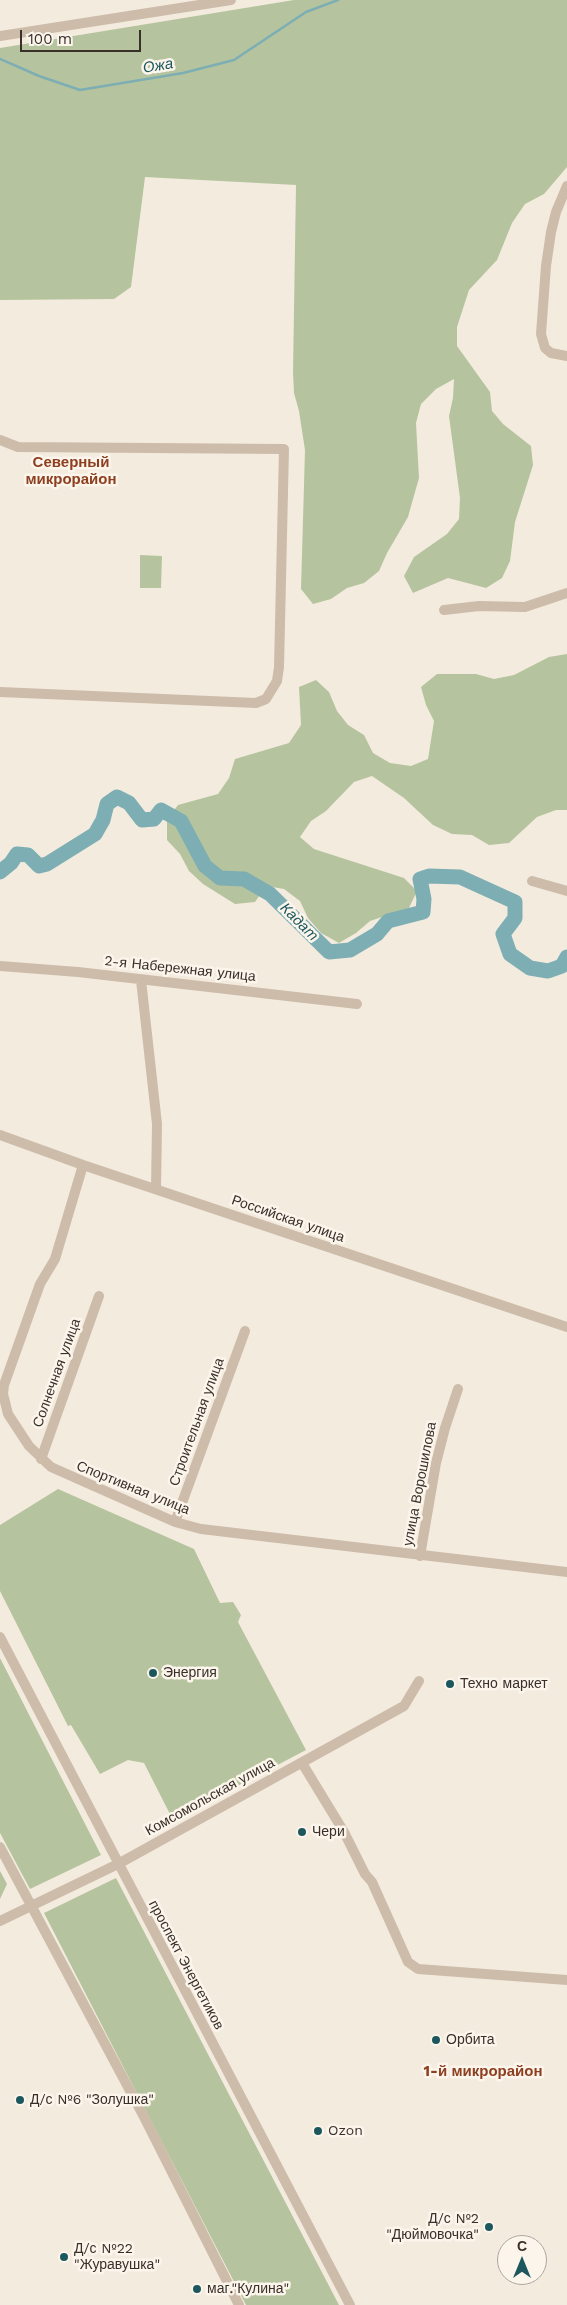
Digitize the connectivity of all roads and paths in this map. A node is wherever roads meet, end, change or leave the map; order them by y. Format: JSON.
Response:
{"nodes":[{"id":1,"x":231,"y":0,"type":"edge"},
{"id":2,"x":0,"y":36,"type":"edge"},
{"id":3,"x":567,"y":186,"type":"edge"},
{"id":4,"x":567,"y":356,"type":"edge"},
{"id":5,"x":0,"y":440,"type":"edge"},
{"id":6,"x":567,"y":593,"type":"edge"},
{"id":7,"x":444,"y":610,"type":"dead end"},
{"id":8,"x":0,"y":692,"type":"edge"},
{"id":9,"x":532,"y":881,"type":"dead end"},
{"id":10,"x":567,"y":891,"type":"edge"},
{"id":11,"x":0,"y":966,"type":"edge"},
{"id":12,"x":140,"y":980,"type":"junction"},
{"id":13,"x":357,"y":1004,"type":"dead end"},
{"id":14,"x":0,"y":1135,"type":"edge"},
{"id":15,"x":83,"y":1165,"type":"junction"},
{"id":16,"x":156,"y":1189,"type":"junction"},
{"id":17,"x":99,"y":1296,"type":"dead end"},
{"id":18,"x":567,"y":1327,"type":"edge"},
{"id":19,"x":245,"y":1331,"type":"dead end"},
{"id":20,"x":458,"y":1389,"type":"dead end"},
{"id":21,"x":2,"y":1403,"type":"edge"},
{"id":22,"x":41,"y":1459,"type":"junction"},
{"id":23,"x":175,"y":1522,"type":"junction"},
{"id":24,"x":420,"y":1556,"type":"junction"},
{"id":25,"x":567,"y":1572,"type":"edge"},
{"id":26,"x":0,"y":1637,"type":"edge"},
{"id":27,"x":419,"y":1681,"type":"dead end"},
{"id":28,"x":302,"y":1763,"type":"junction"},
{"id":29,"x":0,"y":1847,"type":"edge"},
{"id":30,"x":118,"y":1864,"type":"junction"},
{"id":31,"x":31,"y":1906,"type":"junction"},
{"id":32,"x":0,"y":1921,"type":"edge"},
{"id":33,"x":567,"y":1980,"type":"edge"},
{"id":34,"x":239,"y":2305,"type":"edge"},
{"id":35,"x":350,"y":2305,"type":"edge"}],
"edges":[{"from":1,"to":2,"type":"street"},
{"from":3,"to":4,"type":"street"},
{"from":5,"to":8,"type":"street"},
{"from":6,"to":7,"type":"street"},
{"from":9,"to":10,"type":"street"},
{"from":11,"to":12,"type":"street","name":"2-я Набережная улица"},
{"from":12,"to":13,"type":"street","name":"2-я Набережная улица"},
{"from":12,"to":16,"type":"street"},
{"from":14,"to":15,"type":"street","name":"Российская улица"},
{"from":15,"to":16,"type":"street","name":"Российская улица"},
{"from":15,"to":21,"type":"street","name":"Спортивная улица"},
{"from":16,"to":18,"type":"street","name":"Российская улица"},
{"from":17,"to":22,"type":"street","name":"Солнечная улица"},
{"from":19,"to":23,"type":"street","name":"Строительная улица"},
{"from":20,"to":24,"type":"street","name":"улица Ворошилова"},
{"from":21,"to":22,"type":"street","name":"Спортивная улица"},
{"from":22,"to":23,"type":"street","name":"Спортивная улица"},
{"from":23,"to":24,"type":"street","name":"Спортивная улица"},
{"from":24,"to":25,"type":"street","name":"Спортивная улица"},
{"from":26,"to":30,"type":"street","name":"проспект Энергетиков"},
{"from":27,"to":28,"type":"street","name":"Комсомольская улица"},
{"from":28,"to":30,"type":"street","name":"Комсомольская улица"},
{"from":28,"to":33,"type":"street"},
{"from":29,"to":31,"type":"street"},
{"from":30,"to":31,"type":"street","name":"Комсомольская улица"},
{"from":30,"to":35,"type":"street","name":"проспект Энергетиков"},
{"from":31,"to":32,"type":"street","name":"Комсомольская улица"},
{"from":31,"to":34,"type":"street"}]}
